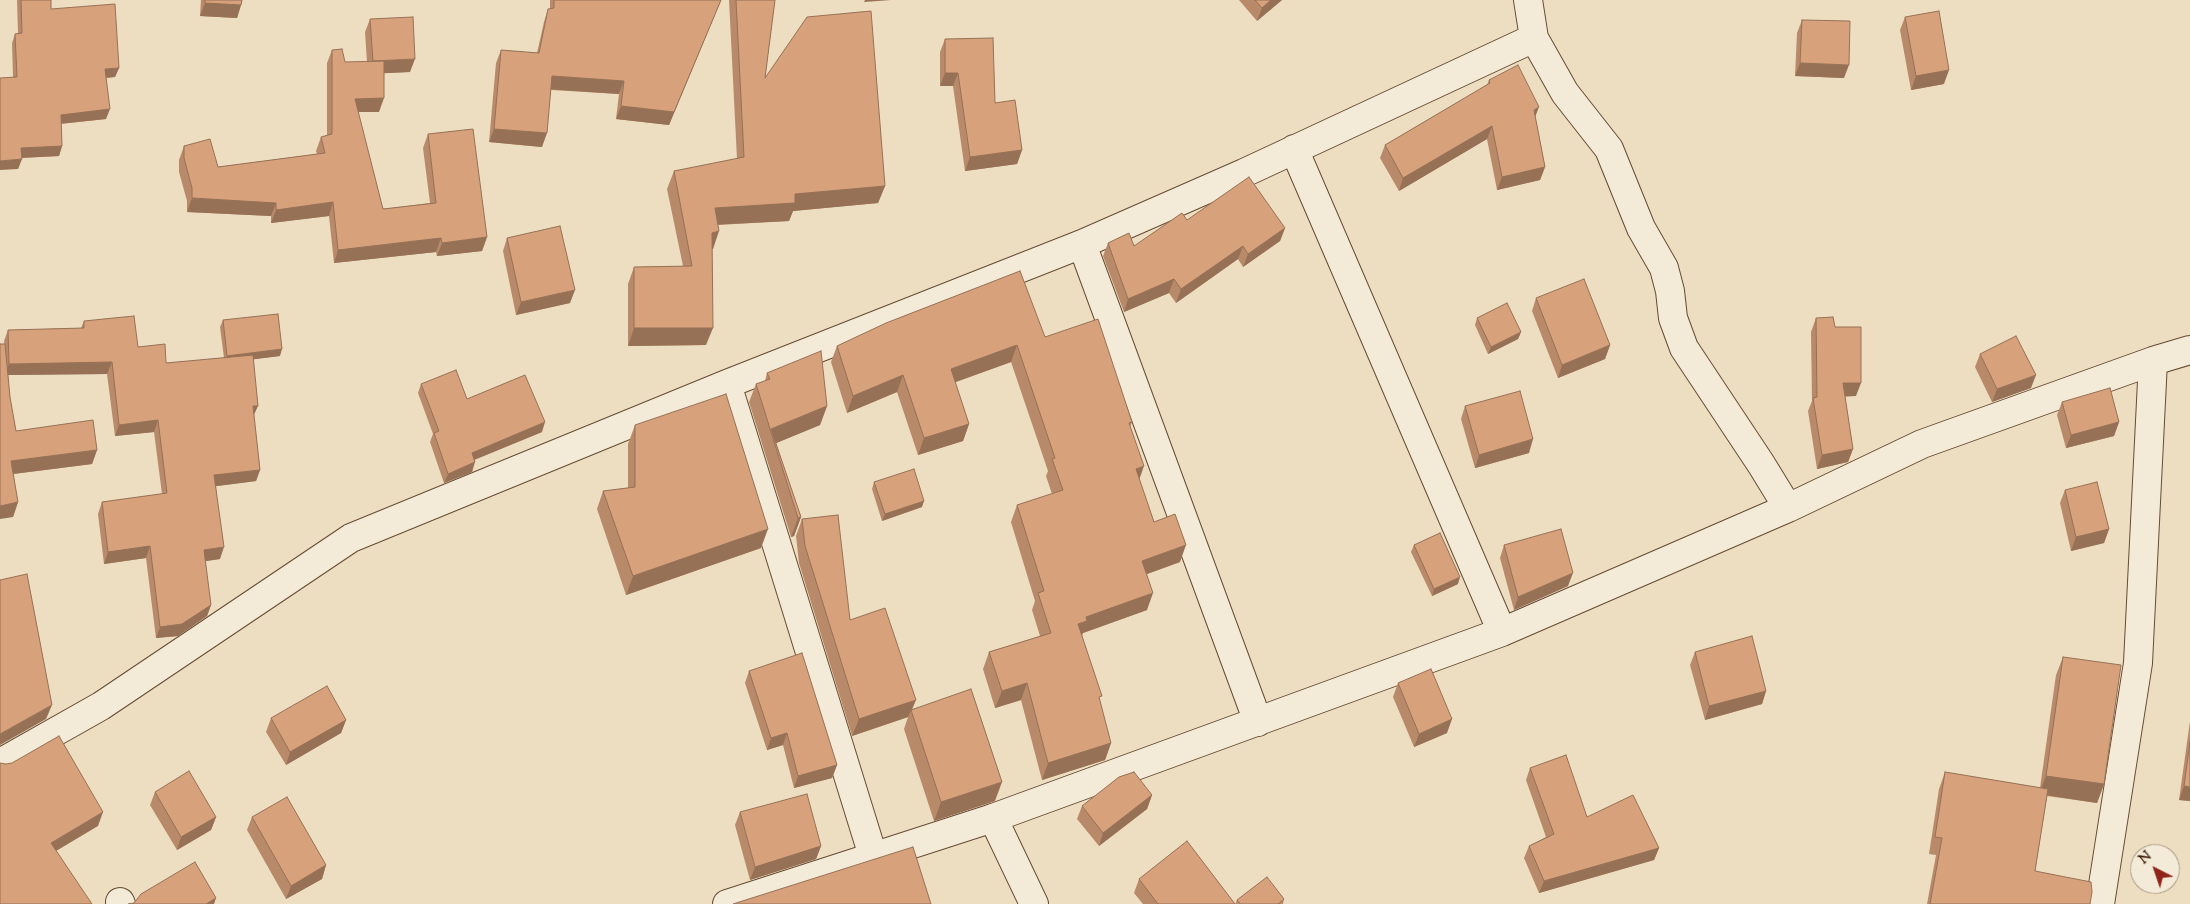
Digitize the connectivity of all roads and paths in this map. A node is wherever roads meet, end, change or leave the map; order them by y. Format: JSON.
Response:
{"nodes":[{"id":1,"x":1528,"y":0,"type":"edge"},
{"id":2,"x":1534,"y":38,"type":"junction"},
{"id":3,"x":1294,"y":149,"type":"junction"},
{"id":4,"x":1082,"y":244,"type":"junction"},
{"id":5,"x":2190,"y":350,"type":"edge"},
{"id":6,"x":2153,"y":361,"type":"junction"},
{"id":7,"x":726,"y":384,"type":"junction"},
{"id":8,"x":1788,"y":508,"type":"junction"},
{"id":9,"x":1502,"y":632,"type":"junction"},
{"id":10,"x":1258,"y":722,"type":"junction"},
{"id":11,"x":0,"y":763,"type":"edge"},
{"id":12,"x":993,"y":818,"type":"junction"},
{"id":13,"x":873,"y":856,"type":"junction"},
{"id":14,"x":727,"y":904,"type":"edge"},
{"id":15,"x":1034,"y":904,"type":"edge"},
{"id":16,"x":2100,"y":904,"type":"edge"}],
"edges":[{"from":1,"to":2,"type":"street"},
{"from":2,"to":3,"type":"street"},
{"from":2,"to":8,"type":"street"},
{"from":3,"to":4,"type":"street"},
{"from":3,"to":9,"type":"street"},
{"from":4,"to":7,"type":"street"},
{"from":4,"to":10,"type":"street"},
{"from":5,"to":6,"type":"street"},
{"from":6,"to":8,"type":"street"},
{"from":6,"to":16,"type":"street"},
{"from":7,"to":11,"type":"street"},
{"from":7,"to":13,"type":"street"},
{"from":8,"to":9,"type":"street"},
{"from":9,"to":10,"type":"street"},
{"from":10,"to":12,"type":"street"},
{"from":12,"to":13,"type":"street"},
{"from":12,"to":15,"type":"street"},
{"from":13,"to":14,"type":"street"}]}
